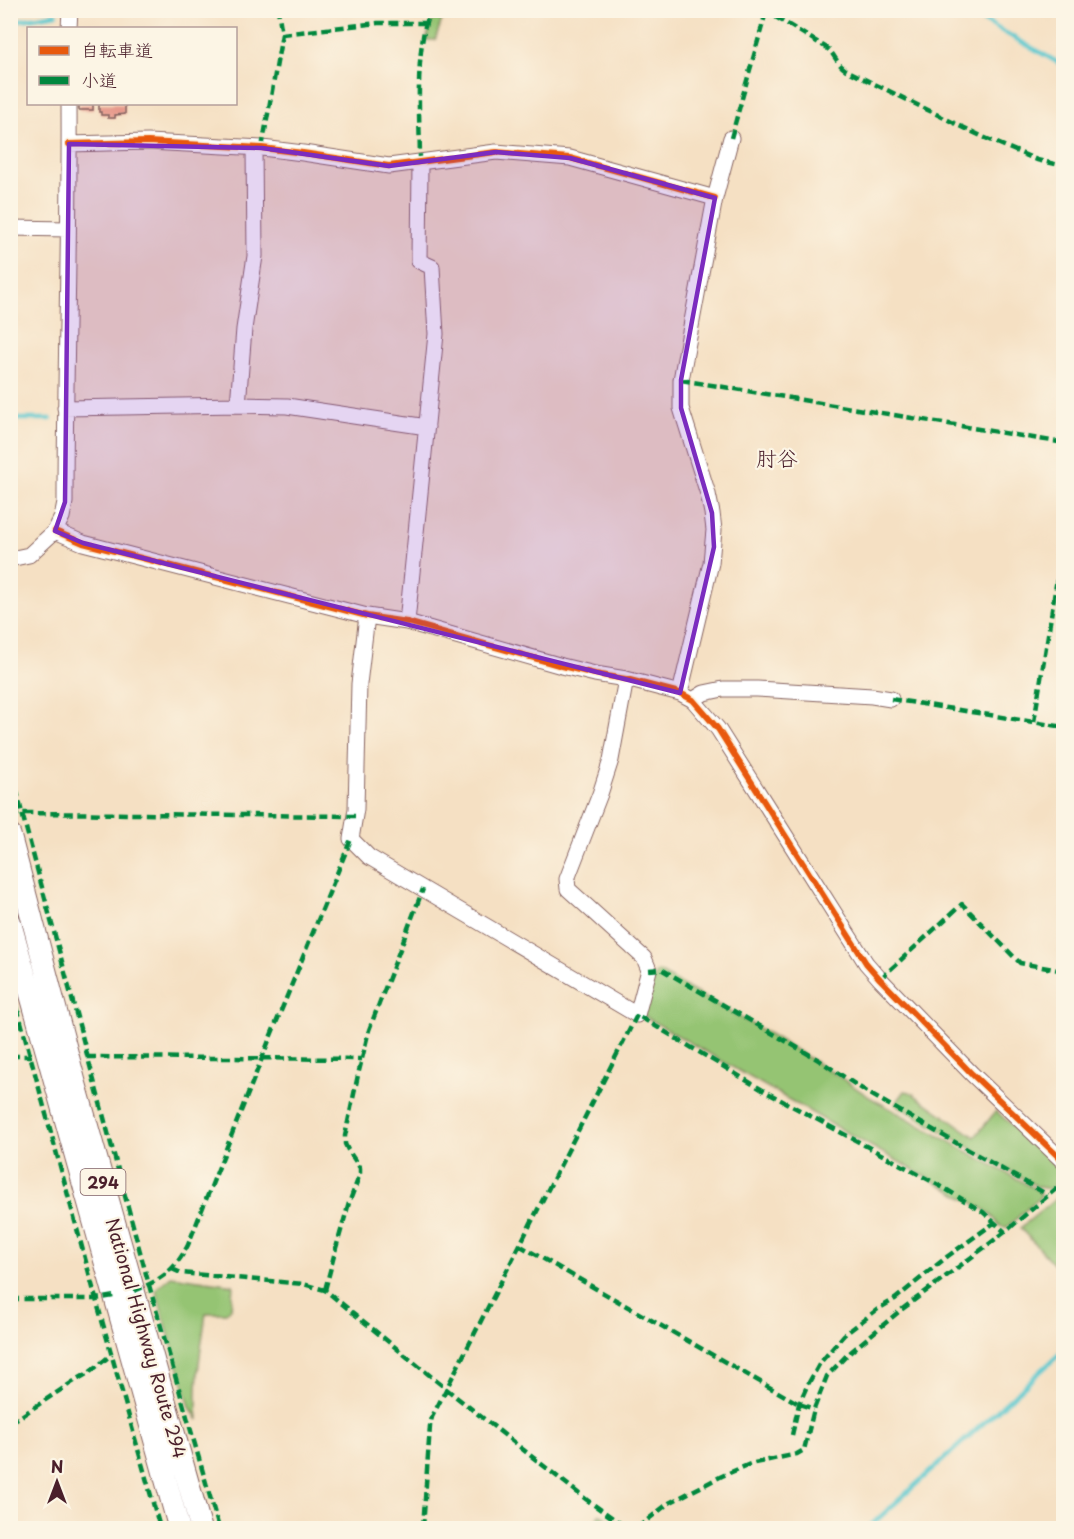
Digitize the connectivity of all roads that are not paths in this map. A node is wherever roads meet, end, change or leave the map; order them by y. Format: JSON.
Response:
{"nodes":[{"id":1,"x":70,"y":10,"type":"edge"},
{"id":2,"x":69,"y":27,"type":"edge"},
{"id":3,"x":69,"y":105,"type":"edge"},
{"id":4,"x":731,"y":138,"type":"dead end"},
{"id":5,"x":69,"y":144,"type":"junction"},
{"id":6,"x":254,"y":148,"type":"junction"},
{"id":7,"x":420,"y":163,"type":"junction"},
{"id":8,"x":715,"y":198,"type":"junction"},
{"id":9,"x":10,"y":228,"type":"edge"},
{"id":10,"x":68,"y":229,"type":"junction"},
{"id":11,"x":238,"y":405,"type":"junction"},
{"id":12,"x":65,"y":408,"type":"junction"},
{"id":13,"x":427,"y":427,"type":"junction"},
{"id":14,"x":55,"y":531,"type":"junction"},
{"id":15,"x":10,"y":559,"type":"edge"},
{"id":16,"x":368,"y":616,"type":"junction"},
{"id":17,"x":407,"y":622,"type":"junction"},
{"id":18,"x":626,"y":679,"type":"junction"},
{"id":19,"x":686,"y":697,"type":"junction"},
{"id":20,"x":891,"y":699,"type":"dead end"},
{"id":21,"x":10,"y":835,"type":"edge"},
{"id":22,"x":10,"y":921,"type":"edge"},
{"id":23,"x":1064,"y":1162,"type":"edge"},
{"id":24,"x":179,"y":1528,"type":"edge"},
{"id":25,"x":201,"y":1528,"type":"edge"}],
"edges":[{"from":1,"to":2,"type":"street"},
{"from":3,"to":5,"type":"street"},
{"from":4,"to":8,"type":"street"},
{"from":5,"to":6,"type":"street"},
{"from":5,"to":10,"type":"street"},
{"from":6,"to":7,"type":"street"},
{"from":6,"to":11,"type":"street"},
{"from":7,"to":8,"type":"street"},
{"from":7,"to":13,"type":"street"},
{"from":8,"to":19,"type":"street"},
{"from":9,"to":10,"type":"street"},
{"from":10,"to":12,"type":"street"},
{"from":11,"to":12,"type":"street"},
{"from":11,"to":13,"type":"street"},
{"from":12,"to":14,"type":"street"},
{"from":13,"to":17,"type":"street"},
{"from":14,"to":15,"type":"street"},
{"from":14,"to":16,"type":"street"},
{"from":16,"to":17,"type":"street"},
{"from":16,"to":18,"type":"street"},
{"from":17,"to":18,"type":"street"},
{"from":18,"to":19,"type":"street"},
{"from":19,"to":20,"type":"street"},
{"from":19,"to":23,"type":"street"},
{"from":21,"to":25,"type":"highway","name":"National Highway Route 294","number":"294"},
{"from":22,"to":24,"type":"highway","name":"National Highway Route 294","number":"294"}]}
